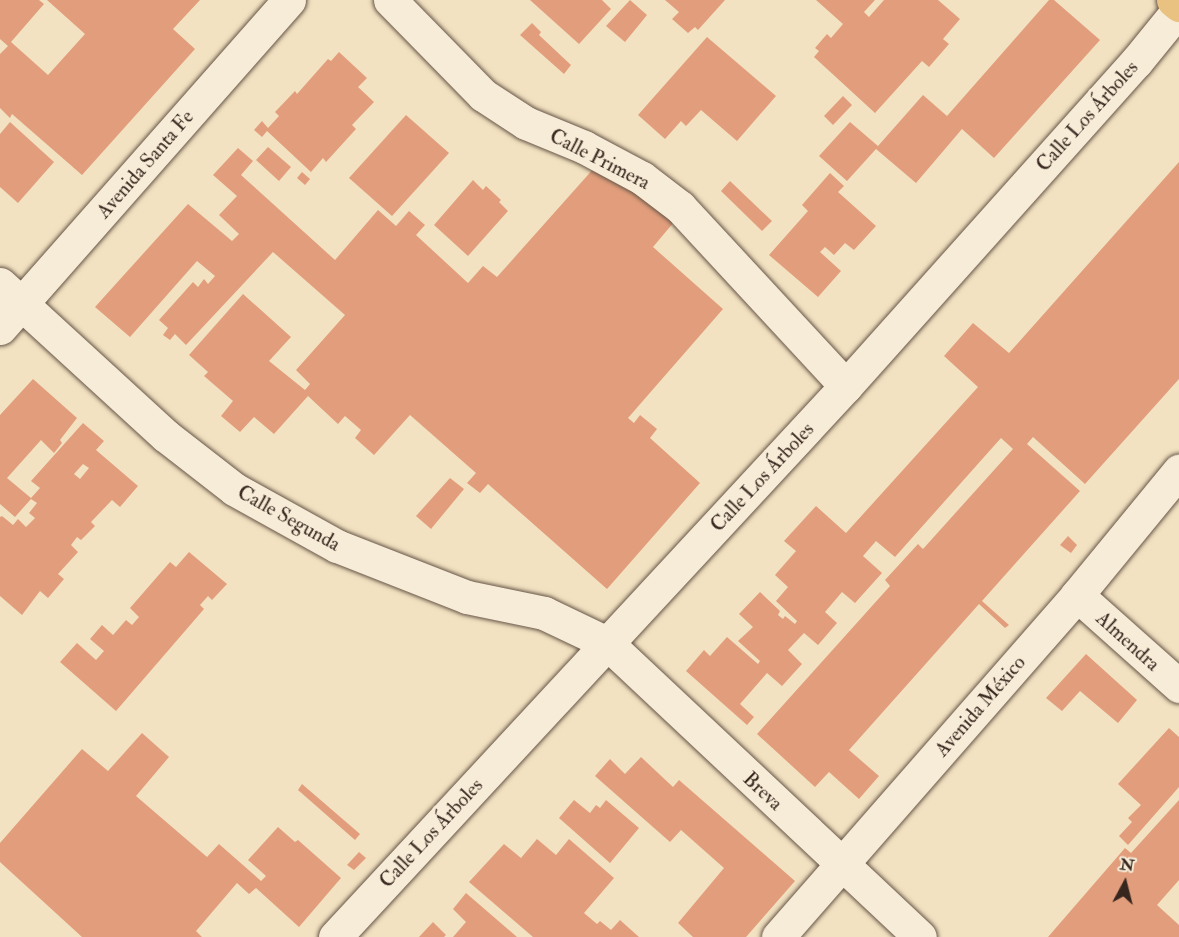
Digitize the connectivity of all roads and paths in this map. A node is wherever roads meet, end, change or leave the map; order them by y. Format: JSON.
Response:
{"nodes":[{"id":1,"x":289,"y":0,"type":"edge"},
{"id":2,"x":390,"y":0,"type":"edge"},
{"id":3,"x":1173,"y":0,"type":"edge"},
{"id":4,"x":1179,"y":7,"type":"edge"},
{"id":5,"x":11,"y":294,"type":"edge"},
{"id":6,"x":0,"y":328,"type":"edge"},
{"id":7,"x":846,"y":386,"type":"junction"},
{"id":8,"x":1179,"y":471,"type":"edge"},
{"id":9,"x":1077,"y":596,"type":"junction"},
{"id":10,"x":607,"y":643,"type":"junction"},
{"id":11,"x":1179,"y":686,"type":"edge"},
{"id":12,"x":840,"y":865,"type":"junction"},
{"id":13,"x":335,"y":937,"type":"edge"},
{"id":14,"x":778,"y":937,"type":"edge"},
{"id":15,"x":920,"y":937,"type":"edge"}],
"edges":[{"from":1,"to":5,"type":"street","name":"Avenida Santa Fe"},
{"from":2,"to":7,"type":"street","name":"Calle Primera"},
{"from":3,"to":4,"type":"main road"},
{"from":4,"to":7,"type":"street","name":"Calle Los Árboles"},
{"from":5,"to":6,"type":"street","name":"Avenida Santa Fe"},
{"from":5,"to":10,"type":"street","name":"Calle Segunda"},
{"from":7,"to":10,"type":"street","name":"Calle Los Árboles"},
{"from":8,"to":9,"type":"street","name":"Avenida México"},
{"from":9,"to":11,"type":"street","name":"Almendra"},
{"from":9,"to":12,"type":"street","name":"Avenida México"},
{"from":10,"to":12,"type":"street","name":"Breva"},
{"from":10,"to":13,"type":"street","name":"Calle Los Árboles"},
{"from":12,"to":14,"type":"street","name":"Avenida México"},
{"from":12,"to":15,"type":"street","name":"Breva"}]}
